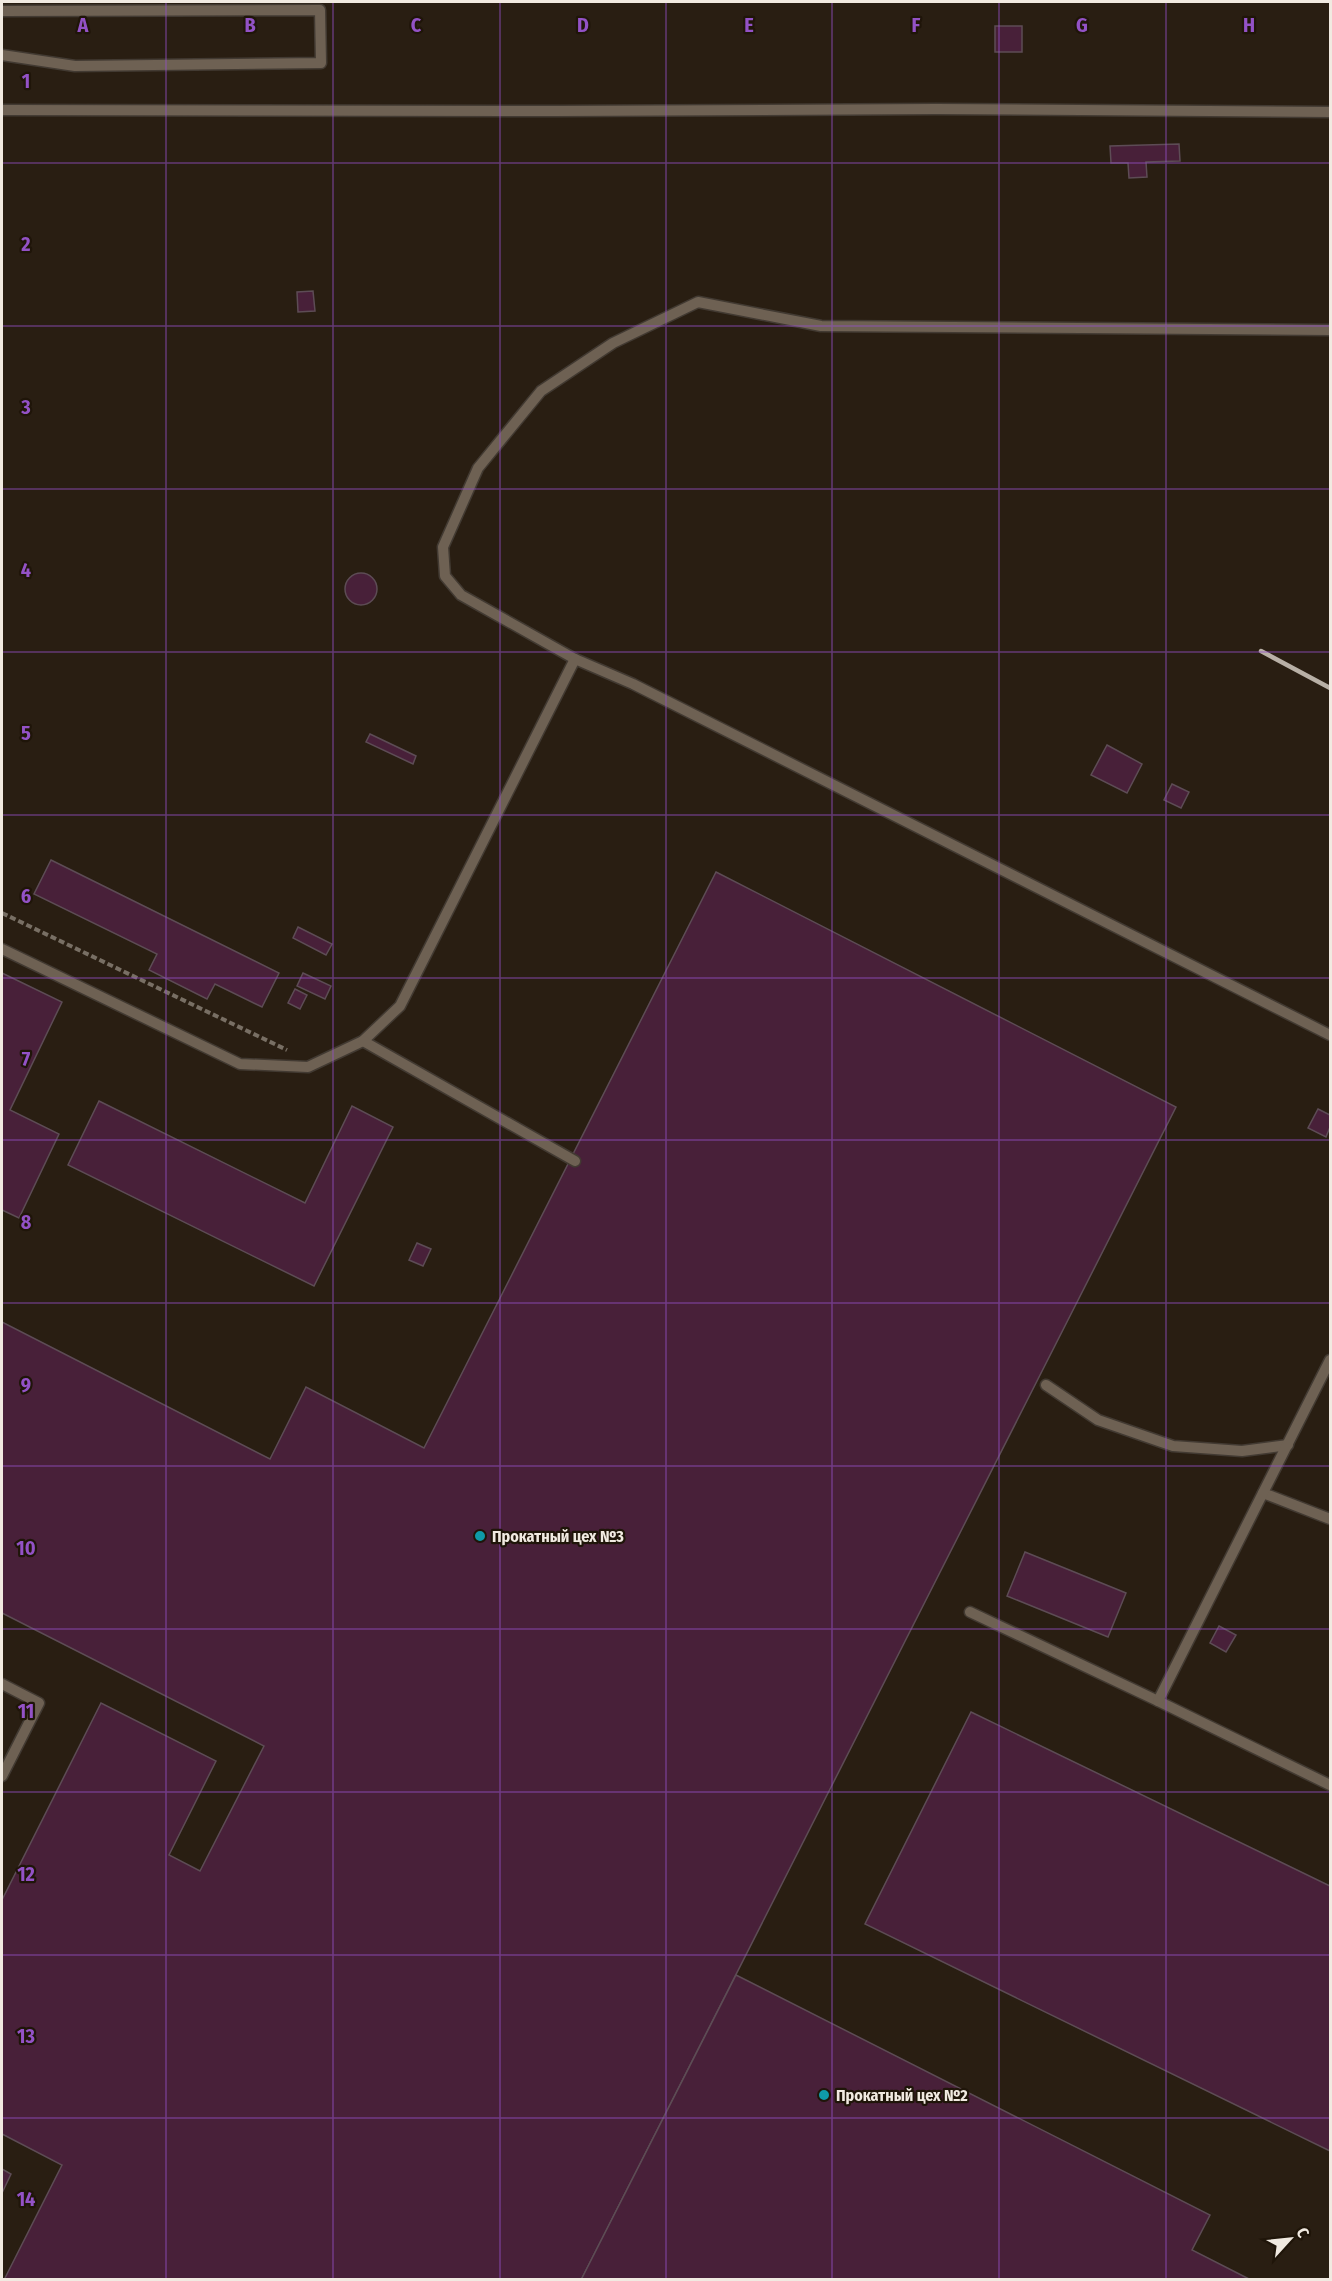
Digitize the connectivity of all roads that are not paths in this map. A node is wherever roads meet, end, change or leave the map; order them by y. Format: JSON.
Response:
{"nodes":[{"id":1,"x":2,"y":11,"type":"edge"},
{"id":2,"x":2,"y":55,"type":"edge"},
{"id":3,"x":2,"y":110,"type":"edge"},
{"id":4,"x":1330,"y":112,"type":"edge"},
{"id":5,"x":1330,"y":330,"type":"edge"},
{"id":6,"x":575,"y":659,"type":"junction"},
{"id":7,"x":2,"y":949,"type":"edge"},
{"id":8,"x":1330,"y":1035,"type":"edge"},
{"id":9,"x":363,"y":1041,"type":"junction"},
{"id":10,"x":575,"y":1161,"type":"dead end"},
{"id":11,"x":1330,"y":1360,"type":"edge"},
{"id":12,"x":1046,"y":1385,"type":"dead end"},
{"id":13,"x":1288,"y":1445,"type":"junction"},
{"id":14,"x":1263,"y":1493,"type":"junction"},
{"id":15,"x":1330,"y":1519,"type":"edge"},
{"id":16,"x":970,"y":1612,"type":"dead end"},
{"id":17,"x":2,"y":1684,"type":"edge"},
{"id":18,"x":1158,"y":1701,"type":"junction"},
{"id":19,"x":2,"y":1776,"type":"edge"},
{"id":20,"x":1330,"y":1785,"type":"edge"}],
"edges":[{"from":1,"to":2,"type":"lane"},
{"from":3,"to":4,"type":"lane"},
{"from":5,"to":6,"type":"lane"},
{"from":6,"to":8,"type":"lane"},
{"from":6,"to":9,"type":"lane"},
{"from":7,"to":9,"type":"lane"},
{"from":9,"to":10,"type":"lane"},
{"from":11,"to":13,"type":"lane"},
{"from":12,"to":13,"type":"lane"},
{"from":13,"to":14,"type":"lane"},
{"from":14,"to":15,"type":"lane"},
{"from":14,"to":18,"type":"lane"},
{"from":16,"to":18,"type":"lane"},
{"from":17,"to":19,"type":"lane"},
{"from":18,"to":20,"type":"lane"}]}
